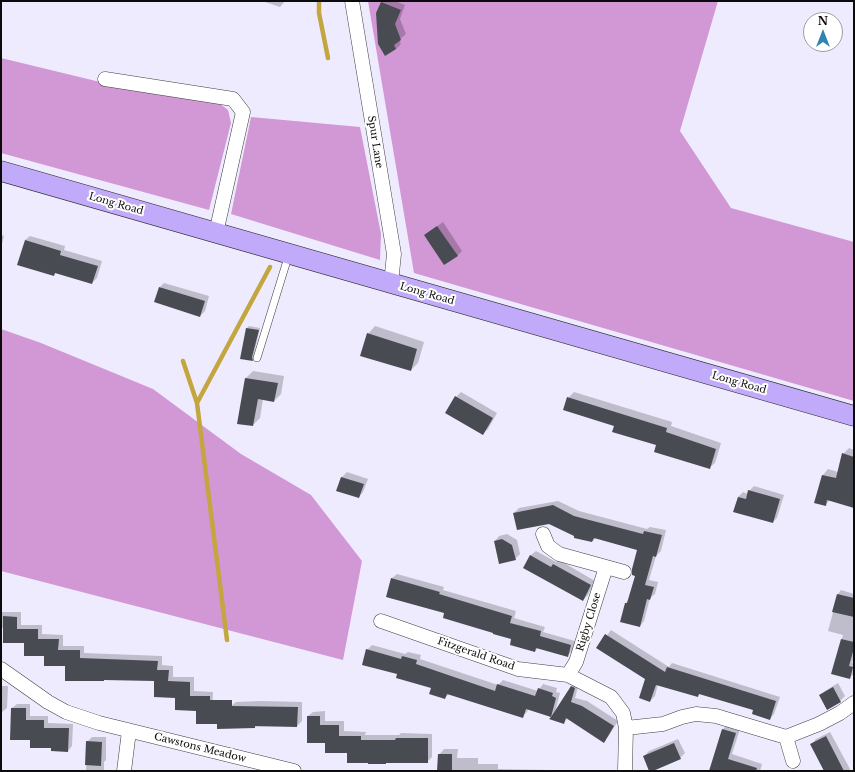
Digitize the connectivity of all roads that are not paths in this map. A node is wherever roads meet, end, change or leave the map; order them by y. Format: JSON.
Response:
{"nodes":[{"id":1,"x":352,"y":1,"type":"edge"},
{"id":2,"x":105,"y":79,"type":"dead end"},
{"id":3,"x":1,"y":171,"type":"edge"},
{"id":4,"x":216,"y":233,"type":"junction"},
{"id":5,"x":289,"y":254,"type":"junction"},
{"id":6,"x":391,"y":284,"type":"junction"},
{"id":7,"x":257,"y":358,"type":"dead end"},
{"id":8,"x":854,"y":416,"type":"edge"},
{"id":9,"x":543,"y":534,"type":"dead end"},
{"id":10,"x":606,"y":567,"type":"junction"},
{"id":11,"x":624,"y":572,"type":"dead end"},
{"id":12,"x":381,"y":621,"type":"dead end"},
{"id":13,"x":1,"y":669,"type":"edge"},
{"id":14,"x":568,"y":675,"type":"junction"},
{"id":15,"x":854,"y":704,"type":"edge"},
{"id":16,"x":626,"y":728,"type":"junction"},
{"id":17,"x":129,"y":731,"type":"junction"},
{"id":18,"x":786,"y":736,"type":"junction"},
{"id":19,"x":793,"y":761,"type":"dead end"},
{"id":20,"x":124,"y":771,"type":"edge"},
{"id":21,"x":294,"y":771,"type":"edge"},
{"id":22,"x":625,"y":771,"type":"edge"}],
"edges":[{"from":1,"to":6,"type":"street","name":"Spur Lane"},
{"from":2,"to":4,"type":"street"},
{"from":3,"to":4,"type":"street","name":"Long Road"},
{"from":4,"to":5,"type":"street","name":"Long Road"},
{"from":5,"to":6,"type":"street","name":"Long Road"},
{"from":5,"to":7,"type":"lane"},
{"from":6,"to":8,"type":"street","name":"Long Road"},
{"from":9,"to":10,"type":"street"},
{"from":10,"to":11,"type":"street"},
{"from":10,"to":14,"type":"street","name":"Rigby Close"},
{"from":12,"to":14,"type":"street","name":"Fitzgerald Road"},
{"from":13,"to":17,"type":"street","name":"Cawstons Meadow"},
{"from":14,"to":16,"type":"street","name":"Fitzgerald Road"},
{"from":15,"to":18,"type":"street"},
{"from":16,"to":18,"type":"street"},
{"from":16,"to":22,"type":"street","name":"Fitzgerald Road"},
{"from":17,"to":20,"type":"street"},
{"from":17,"to":21,"type":"street","name":"Cawstons Meadow"},
{"from":18,"to":19,"type":"street"}]}
